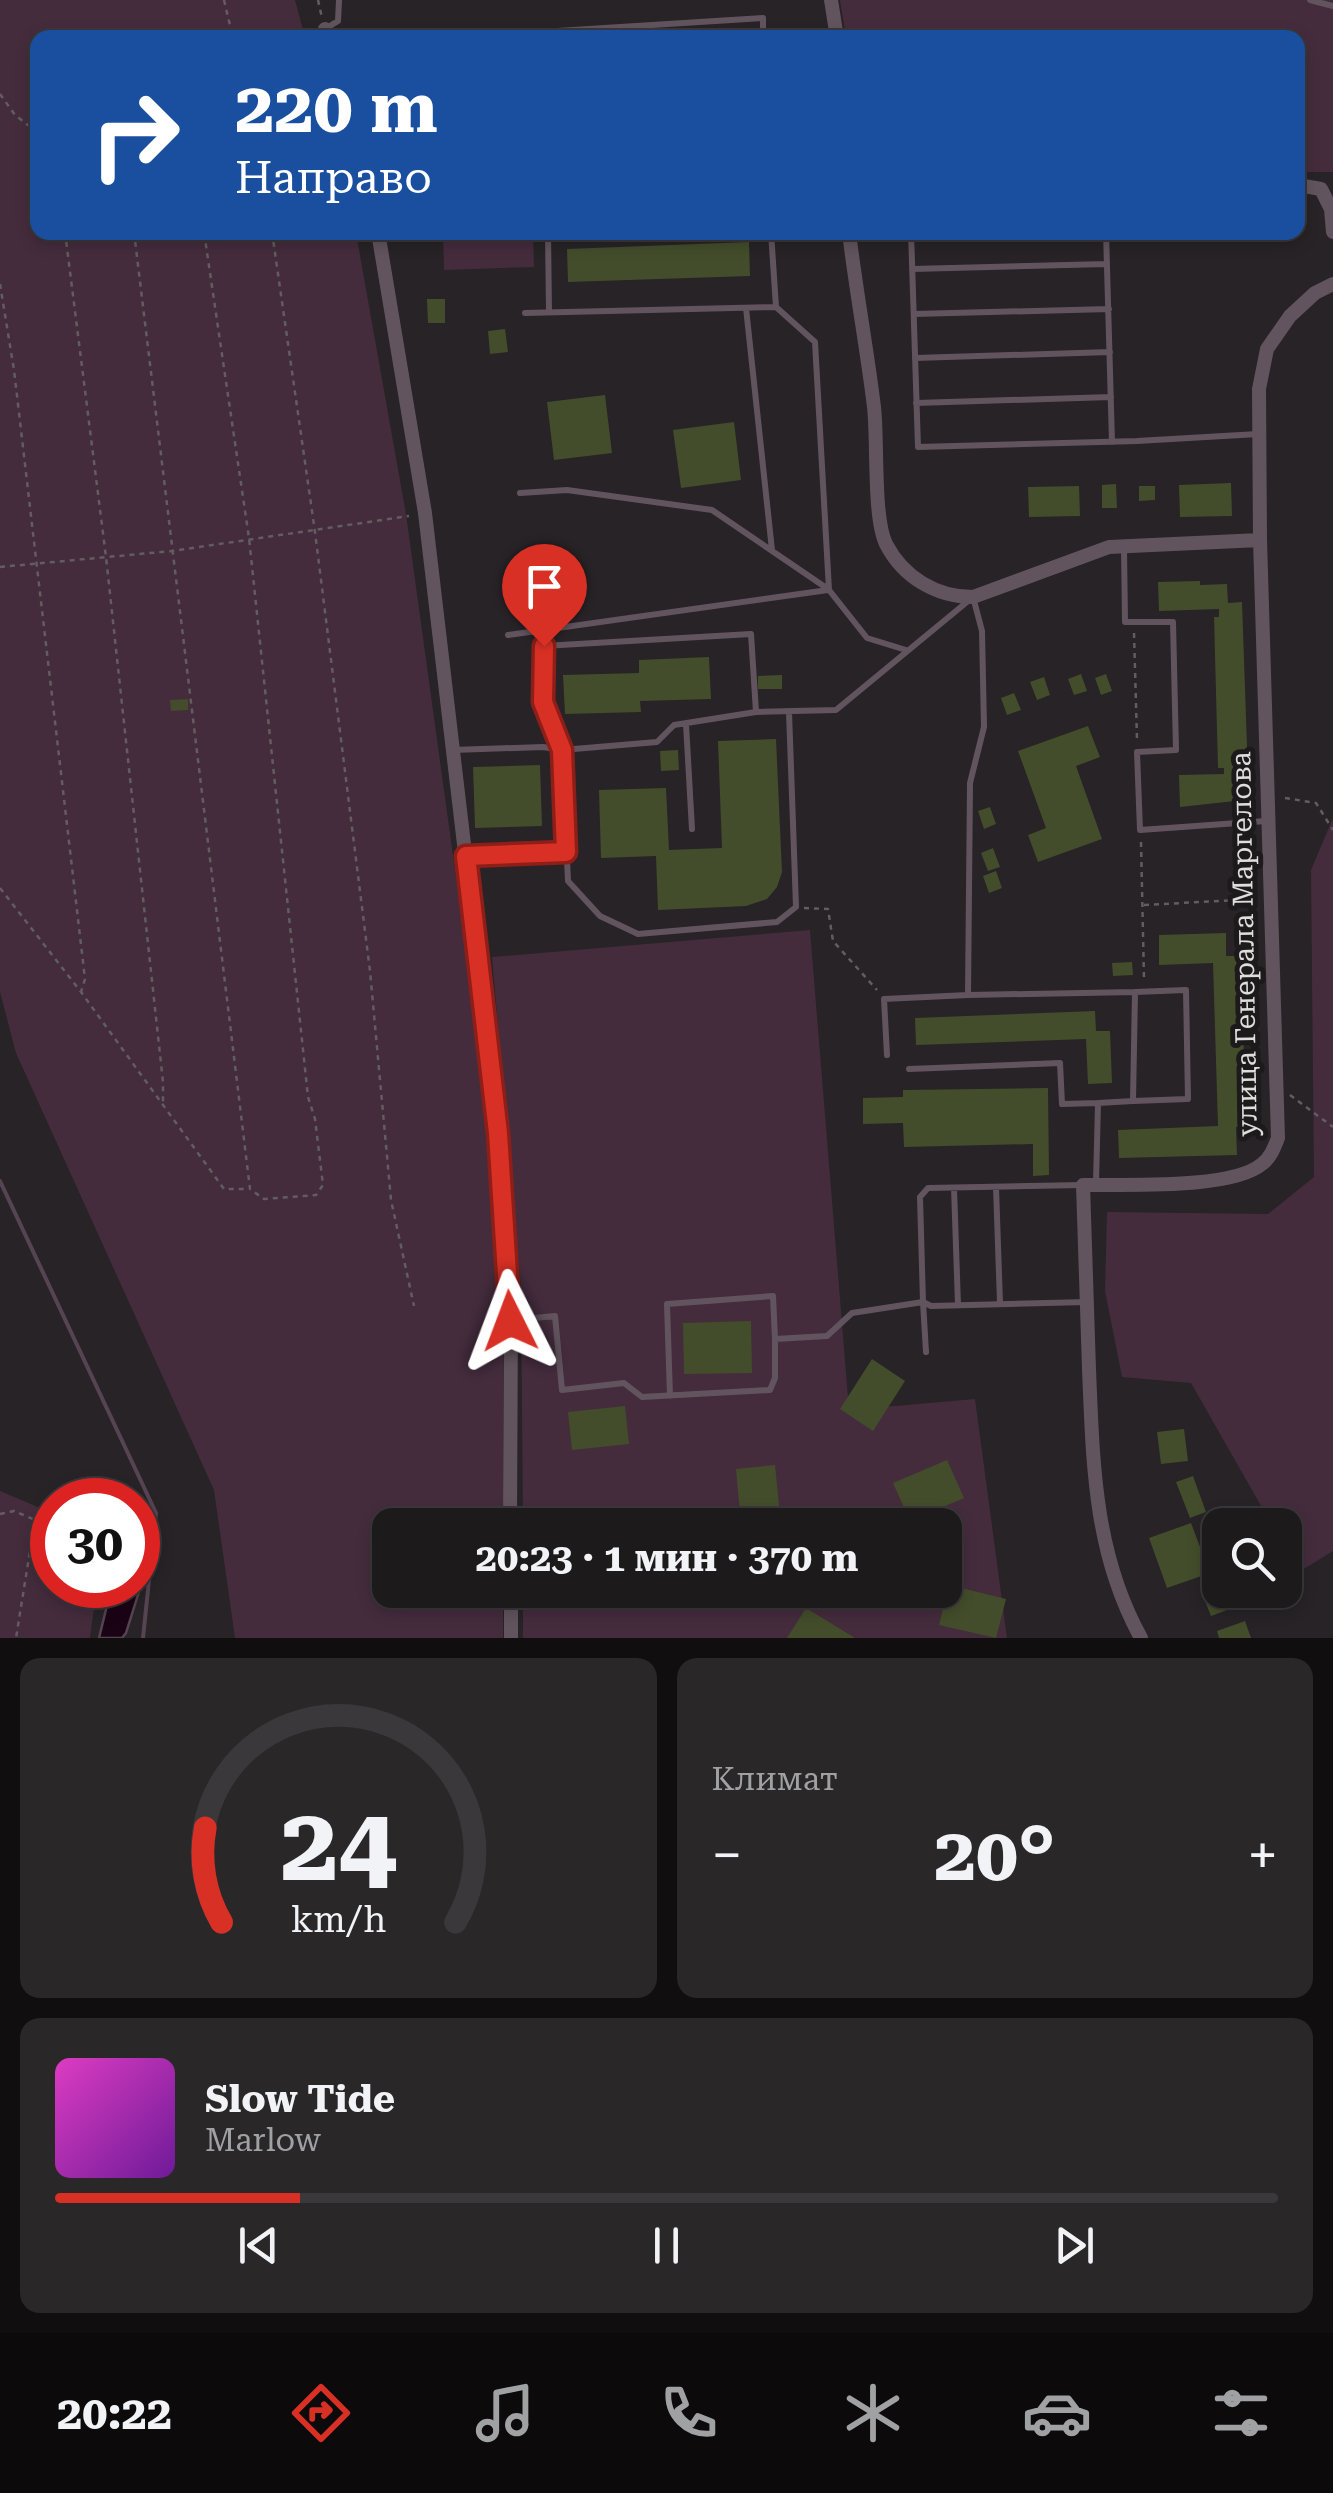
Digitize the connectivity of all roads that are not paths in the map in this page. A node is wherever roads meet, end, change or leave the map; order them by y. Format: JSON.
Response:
{"nodes":[{"id":1,"x":338,"y":0,"type":"edge"},
{"id":2,"x":831,"y":0,"type":"edge"},
{"id":3,"x":1310,"y":0,"type":"edge"},
{"id":4,"x":1333,"y":6,"type":"edge"},
{"id":5,"x":329,"y":30,"type":"edge"},
{"id":6,"x":573,"y":30,"type":"edge"},
{"id":7,"x":763,"y":30,"type":"edge"},
{"id":8,"x":836,"y":30,"type":"edge"},
{"id":9,"x":1305,"y":186,"type":"edge"},
{"id":10,"x":1333,"y":232,"type":"edge"},
{"id":11,"x":379,"y":240,"type":"edge"},
{"id":12,"x":548,"y":240,"type":"edge"},
{"id":13,"x":772,"y":240,"type":"edge"},
{"id":14,"x":850,"y":240,"type":"edge"},
{"id":15,"x":911,"y":240,"type":"edge"},
{"id":16,"x":1106,"y":240,"type":"edge"},
{"id":17,"x":1107,"y":264,"type":"junction"},
{"id":18,"x":912,"y":269,"type":"junction"},
{"id":19,"x":1333,"y":284,"type":"edge"},
{"id":20,"x":776,"y":307,"type":"junction"},
{"id":21,"x":746,"y":308,"type":"junction"},
{"id":22,"x":1108,"y":309,"type":"junction"},
{"id":23,"x":549,"y":312,"type":"junction"},
{"id":24,"x":525,"y":313,"type":"dead end"},
{"id":25,"x":914,"y":314,"type":"junction"},
{"id":26,"x":1110,"y":352,"type":"junction"},
{"id":27,"x":915,"y":358,"type":"junction"},
{"id":28,"x":1111,"y":398,"type":"junction"},
{"id":29,"x":916,"y":403,"type":"junction"},
{"id":30,"x":1259,"y":434,"type":"junction"},
{"id":31,"x":1112,"y":442,"type":"junction"},
{"id":32,"x":520,"y":493,"type":"dead end"},
{"id":33,"x":1260,"y":540,"type":"junction"},
{"id":34,"x":1124,"y":547,"type":"junction"},
{"id":35,"x":772,"y":551,"type":"junction"},
{"id":36,"x":829,"y":590,"type":"junction"},
{"id":37,"x":973,"y":596,"type":"junction"},
{"id":38,"x":508,"y":635,"type":"dead end"},
{"id":39,"x":907,"y":651,"type":"junction"},
{"id":40,"x":756,"y":712,"type":"junction"},
{"id":41,"x":789,"y":712,"type":"junction"},
{"id":42,"x":686,"y":724,"type":"junction"},
{"id":43,"x":453,"y":750,"type":"junction"},
{"id":44,"x":562,"y":750,"type":"junction"},
{"id":45,"x":1267,"y":821,"type":"junction"},
{"id":46,"x":692,"y":829,"type":"dead end"},
{"id":47,"x":566,"y":852,"type":"junction"},
{"id":48,"x":466,"y":856,"type":"junction"},
{"id":49,"x":1135,"y":992,"type":"junction"},
{"id":50,"x":968,"y":995,"type":"junction"},
{"id":51,"x":886,"y":1055,"type":"dead end"},
{"id":52,"x":908,"y":1069,"type":"dead end"},
{"id":53,"x":1133,"y":1100,"type":"junction"},
{"id":54,"x":1098,"y":1103,"type":"junction"},
{"id":55,"x":1090,"y":1185,"type":"junction"},
{"id":56,"x":996,"y":1187,"type":"junction"},
{"id":57,"x":954,"y":1188,"type":"junction"},
{"id":58,"x":924,"y":1302,"type":"junction"},
{"id":59,"x":1086,"y":1302,"type":"junction"},
{"id":60,"x":1000,"y":1303,"type":"junction"},
{"id":61,"x":958,"y":1305,"type":"junction"},
{"id":62,"x":510,"y":1321,"type":"junction"},
{"id":63,"x":775,"y":1338,"type":"junction"},
{"id":64,"x":926,"y":1352,"type":"dead end"},
{"id":65,"x":670,"y":1396,"type":"junction"},
{"id":66,"x":510,"y":1508,"type":"edge"},
{"id":67,"x":511,"y":1608,"type":"edge"},
{"id":68,"x":511,"y":1638,"type":"edge"},
{"id":69,"x":1141,"y":1638,"type":"edge"}],
"edges":[{"from":1,"to":5,"type":"lane"},
{"from":2,"to":8,"type":"street"},
{"from":3,"to":4,"type":"lane"},
{"from":6,"to":7,"type":"lane"},
{"from":9,"to":10,"type":"street"},
{"from":11,"to":43,"type":"street"},
{"from":12,"to":23,"type":"lane"},
{"from":13,"to":20,"type":"lane"},
{"from":14,"to":37,"type":"street"},
{"from":15,"to":18,"type":"lane"},
{"from":16,"to":17,"type":"lane"},
{"from":17,"to":18,"type":"lane"},
{"from":17,"to":22,"type":"lane"},
{"from":18,"to":25,"type":"lane"},
{"from":19,"to":30,"type":"street","name":"улица Генерала Маргелова"},
{"from":20,"to":21,"type":"lane"},
{"from":20,"to":36,"type":"lane"},
{"from":21,"to":23,"type":"lane"},
{"from":21,"to":35,"type":"lane"},
{"from":22,"to":25,"type":"lane"},
{"from":22,"to":26,"type":"lane"},
{"from":23,"to":24,"type":"lane"},
{"from":25,"to":27,"type":"lane"},
{"from":26,"to":27,"type":"lane"},
{"from":26,"to":28,"type":"lane"},
{"from":27,"to":29,"type":"lane"},
{"from":28,"to":29,"type":"lane"},
{"from":28,"to":31,"type":"lane"},
{"from":29,"to":31,"type":"lane"},
{"from":30,"to":31,"type":"lane"},
{"from":30,"to":33,"type":"street","name":"улица Генерала Маргелова"},
{"from":32,"to":35,"type":"lane"},
{"from":33,"to":34,"type":"street"},
{"from":33,"to":45,"type":"street","name":"улица Генерала Маргелова"},
{"from":34,"to":37,"type":"street"},
{"from":34,"to":45,"type":"lane"},
{"from":35,"to":36,"type":"lane"},
{"from":36,"to":38,"type":"lane"},
{"from":36,"to":39,"type":"lane"},
{"from":37,"to":39,"type":"lane"},
{"from":37,"to":50,"type":"lane"},
{"from":39,"to":41,"type":"lane"},
{"from":40,"to":41,"type":"lane"},
{"from":40,"to":42,"type":"lane"},
{"from":40,"to":44,"type":"lane"},
{"from":41,"to":47,"type":"lane"},
{"from":42,"to":44,"type":"lane"},
{"from":42,"to":46,"type":"lane"},
{"from":43,"to":44,"type":"lane"},
{"from":43,"to":48,"type":"street"},
{"from":44,"to":47,"type":"lane"},
{"from":45,"to":55,"type":"street","name":"улица Генерала Маргелова"},
{"from":47,"to":48,"type":"lane"},
{"from":48,"to":62,"type":"street"},
{"from":49,"to":50,"type":"lane"},
{"from":49,"to":53,"type":"lane"},
{"from":49,"to":53,"type":"lane"},
{"from":50,"to":51,"type":"lane"},
{"from":52,"to":54,"type":"lane"},
{"from":53,"to":54,"type":"lane"},
{"from":54,"to":55,"type":"lane"},
{"from":55,"to":56,"type":"lane"},
{"from":55,"to":59,"type":"street"},
{"from":56,"to":57,"type":"lane"},
{"from":56,"to":60,"type":"lane"},
{"from":57,"to":58,"type":"lane"},
{"from":57,"to":61,"type":"lane"},
{"from":58,"to":61,"type":"lane"},
{"from":58,"to":63,"type":"lane"},
{"from":58,"to":64,"type":"lane"},
{"from":59,"to":60,"type":"lane"},
{"from":59,"to":69,"type":"street"},
{"from":60,"to":61,"type":"lane"},
{"from":62,"to":65,"type":"lane"},
{"from":62,"to":66,"type":"street"},
{"from":63,"to":65,"type":"lane"},
{"from":63,"to":65,"type":"lane"},
{"from":67,"to":68,"type":"street"}]}
